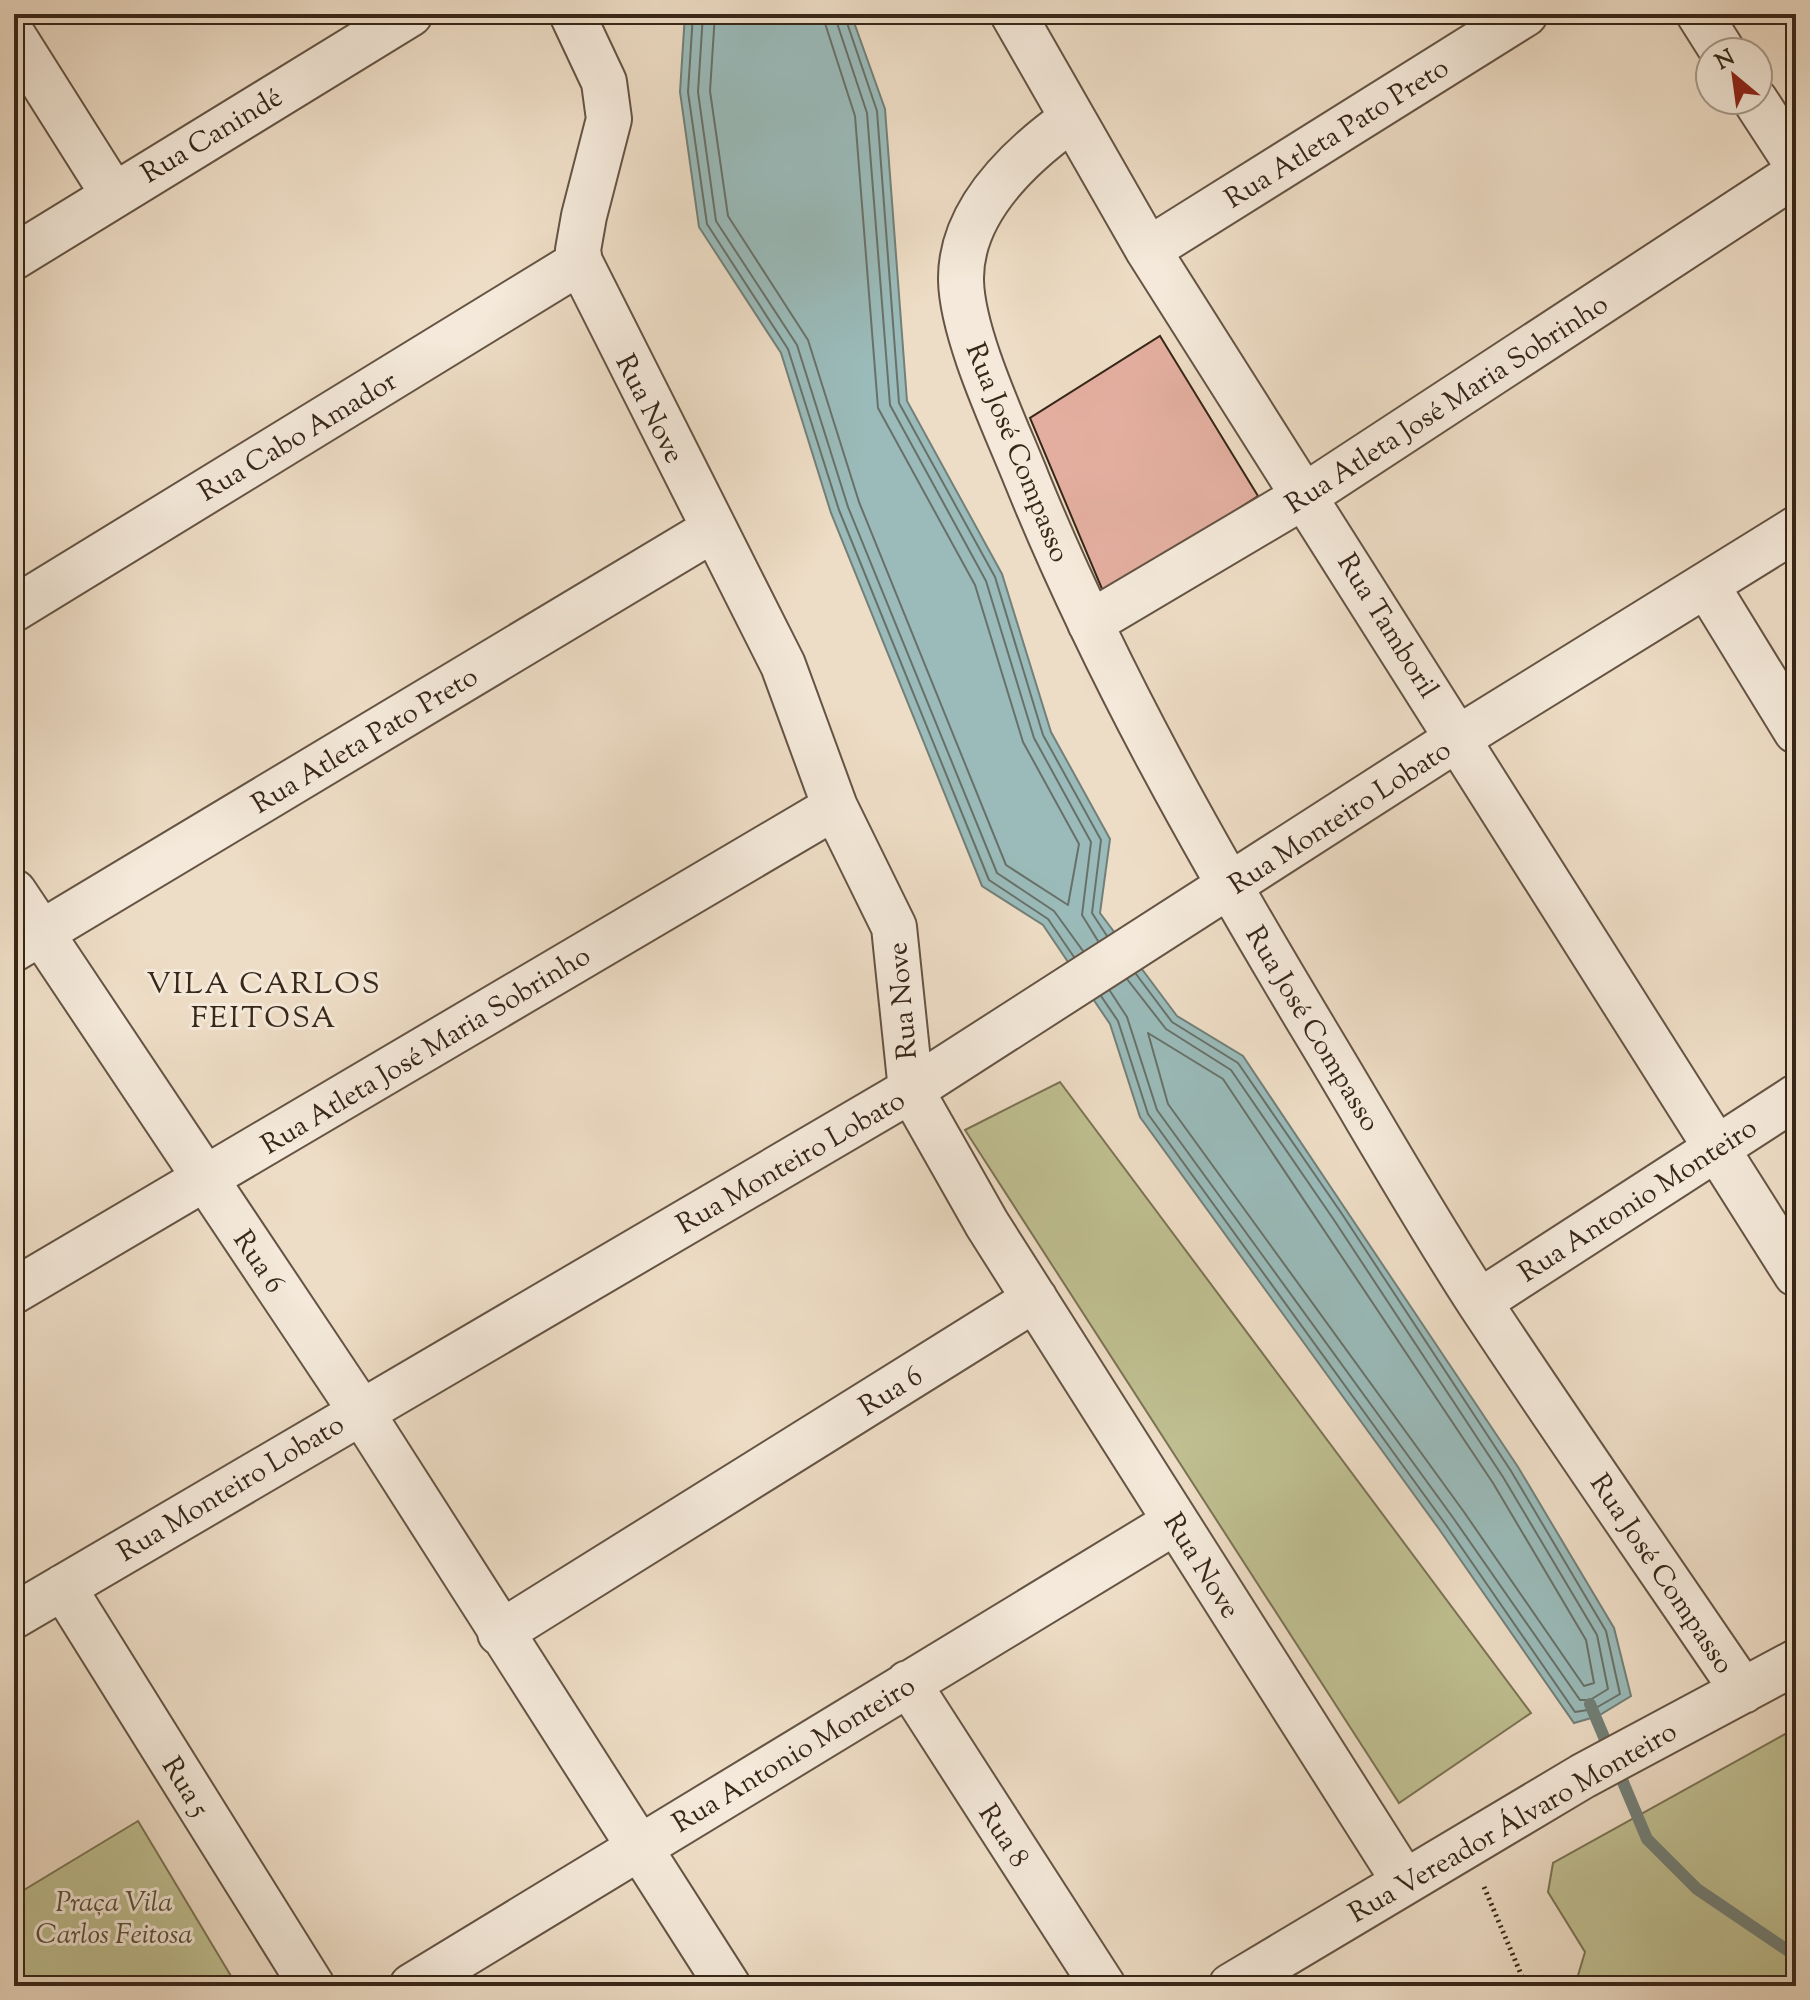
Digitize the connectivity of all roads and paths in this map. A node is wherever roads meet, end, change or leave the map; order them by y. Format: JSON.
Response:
{"nodes":[{"id":1,"x":410,"y":14,"type":"edge"},
{"id":2,"x":572,"y":14,"type":"edge"},
{"id":3,"x":1013,"y":14,"type":"edge"},
{"id":4,"x":1525,"y":14,"type":"edge"},
{"id":5,"x":1699,"y":14,"type":"edge"},
{"id":6,"x":1713,"y":36,"type":"edge"},
{"id":7,"x":14,"y":37,"type":"edge"},
{"id":8,"x":1765,"y":116,"type":"edge"},
{"id":9,"x":1070,"y":120,"type":"junction"},
{"id":10,"x":1796,"y":163,"type":"edge"},
{"id":11,"x":1796,"y":174,"type":"edge"},
{"id":12,"x":113,"y":194,"type":"junction"},
{"id":13,"x":1148,"y":250,"type":"junction"},
{"id":14,"x":14,"y":257,"type":"edge"},
{"id":15,"x":580,"y":262,"type":"junction"},
{"id":16,"x":1306,"y":495,"type":"junction"},
{"id":17,"x":714,"y":529,"type":"junction"},
{"id":18,"x":1796,"y":529,"type":"edge"},
{"id":19,"x":1707,"y":586,"type":"junction"},
{"id":20,"x":14,"y":609,"type":"edge"},
{"id":21,"x":1090,"y":623,"type":"junction"},
{"id":22,"x":1796,"y":731,"type":"edge"},
{"id":23,"x":1460,"y":737,"type":"junction"},
{"id":24,"x":835,"y":807,"type":"junction"},
{"id":25,"x":1229,"y":887,"type":"junction"},
{"id":26,"x":14,"y":892,"type":"edge"},
{"id":27,"x":28,"y":940,"type":"edge"},
{"id":28,"x":911,"y":1090,"type":"junction"},
{"id":29,"x":1796,"y":1097,"type":"edge"},
{"id":30,"x":1718,"y":1147,"type":"junction"},
{"id":31,"x":204,"y":1179,"type":"junction"},
{"id":32,"x":1796,"y":1274,"type":"edge"},
{"id":33,"x":14,"y":1291,"type":"edge"},
{"id":34,"x":1035,"y":1299,"type":"junction"},
{"id":35,"x":1479,"y":1302,"type":"junction"},
{"id":36,"x":360,"y":1410,"type":"junction"},
{"id":37,"x":1175,"y":1522,"type":"junction"},
{"id":38,"x":63,"y":1587,"type":"junction"},
{"id":39,"x":14,"y":1616,"type":"edge"},
{"id":40,"x":500,"y":1633,"type":"junction"},
{"id":41,"x":1796,"y":1662,"type":"edge"},
{"id":42,"x":908,"y":1683,"type":"junction"},
{"id":43,"x":1743,"y":1691,"type":"junction"},
{"id":44,"x":1466,"y":1845,"type":"junction"},
{"id":45,"x":640,"y":1847,"type":"junction"},
{"id":46,"x":1404,"y":1881,"type":"junction"},
{"id":47,"x":312,"y":1986,"type":"edge"},
{"id":48,"x":412,"y":1986,"type":"edge"},
{"id":49,"x":728,"y":1986,"type":"edge"},
{"id":50,"x":1103,"y":1986,"type":"edge"},
{"id":51,"x":1231,"y":1986,"type":"edge"},
{"id":52,"x":1526,"y":1986,"type":"edge"}],
"edges":[{"from":1,"to":12,"type":"street","name":"Rua Canindé"},
{"from":2,"to":15,"type":"street"},
{"from":3,"to":9,"type":"street","name":"Rua Tamboril"},
{"from":4,"to":13,"type":"street","name":"Rua Atleta Pato Preto"},
{"from":5,"to":6,"type":"street"},
{"from":7,"to":12,"type":"street"},
{"from":8,"to":10,"type":"street"},
{"from":9,"to":13,"type":"street","name":"Rua Tamboril"},
{"from":9,"to":21,"type":"street","name":"Rua José Compasso"},
{"from":11,"to":16,"type":"street","name":"Rua Atleta José Maria Sobrinho"},
{"from":12,"to":14,"type":"street","name":"Rua Canindé"},
{"from":13,"to":16,"type":"street","name":"Rua Tamboril"},
{"from":15,"to":17,"type":"street","name":"Rua Nove"},
{"from":15,"to":20,"type":"street","name":"Rua Cabo Amador"},
{"from":16,"to":21,"type":"street","name":"Rua Atleta José Maria Sobrinho"},
{"from":16,"to":23,"type":"street","name":"Rua Tamboril"},
{"from":17,"to":24,"type":"street","name":"Rua Nove"},
{"from":17,"to":27,"type":"street","name":"Rua Atleta Pato Preto"},
{"from":18,"to":19,"type":"street","name":"Rua Monteiro Lobato"},
{"from":19,"to":22,"type":"street"},
{"from":19,"to":23,"type":"street","name":"Rua Monteiro Lobato"},
{"from":21,"to":25,"type":"street","name":"Rua José Compasso"},
{"from":23,"to":25,"type":"street","name":"Rua Monteiro Lobato"},
{"from":23,"to":30,"type":"street","name":"Rua Tamboril"},
{"from":24,"to":28,"type":"street","name":"Rua Nove"},
{"from":24,"to":31,"type":"street","name":"Rua Atleta José Maria Sobrinho"},
{"from":25,"to":28,"type":"street","name":"Rua Monteiro Lobato"},
{"from":25,"to":35,"type":"street","name":"Rua José Compasso"},
{"from":26,"to":27,"type":"street","name":"Rua 6"},
{"from":27,"to":31,"type":"street","name":"Rua 6"},
{"from":28,"to":34,"type":"street","name":"Rua Nove"},
{"from":28,"to":36,"type":"street","name":"Rua Monteiro Lobato"},
{"from":29,"to":30,"type":"street","name":"Rua Antonio Monteiro"},
{"from":30,"to":32,"type":"street","name":"Rua Tamboril"},
{"from":30,"to":35,"type":"street","name":"Rua Antonio Monteiro"},
{"from":31,"to":33,"type":"street","name":"Rua Atleta José Maria Sobrinho"},
{"from":31,"to":36,"type":"street","name":"Rua 6"},
{"from":34,"to":37,"type":"street","name":"Rua Nove"},
{"from":34,"to":40,"type":"street","name":"Rua 6"},
{"from":35,"to":43,"type":"street","name":"Rua José Compasso"},
{"from":36,"to":38,"type":"street","name":"Rua Monteiro Lobato"},
{"from":36,"to":40,"type":"street","name":"Rua 6"},
{"from":37,"to":42,"type":"street","name":"Rua Antonio Monteiro"},
{"from":37,"to":46,"type":"street","name":"Rua Nove"},
{"from":38,"to":39,"type":"street","name":"Rua Monteiro Lobato"},
{"from":38,"to":47,"type":"street","name":"Rua 5"},
{"from":40,"to":45,"type":"street","name":"Rua 6"},
{"from":41,"to":43,"type":"street","name":"Rua Vereador Álvaro Monteiro"},
{"from":42,"to":45,"type":"street","name":"Rua Antonio Monteiro"},
{"from":42,"to":50,"type":"street","name":"Rua 8"},
{"from":43,"to":44,"type":"street","name":"Rua Vereador Álvaro Monteiro"},
{"from":44,"to":46,"type":"street","name":"Rua Vereador Álvaro Monteiro"},
{"from":44,"to":52,"type":"path"},
{"from":45,"to":48,"type":"street","name":"Rua Antonio Monteiro"},
{"from":45,"to":49,"type":"street","name":"Rua 6"},
{"from":46,"to":51,"type":"street","name":"Rua Vereador Álvaro Monteiro"}]}
